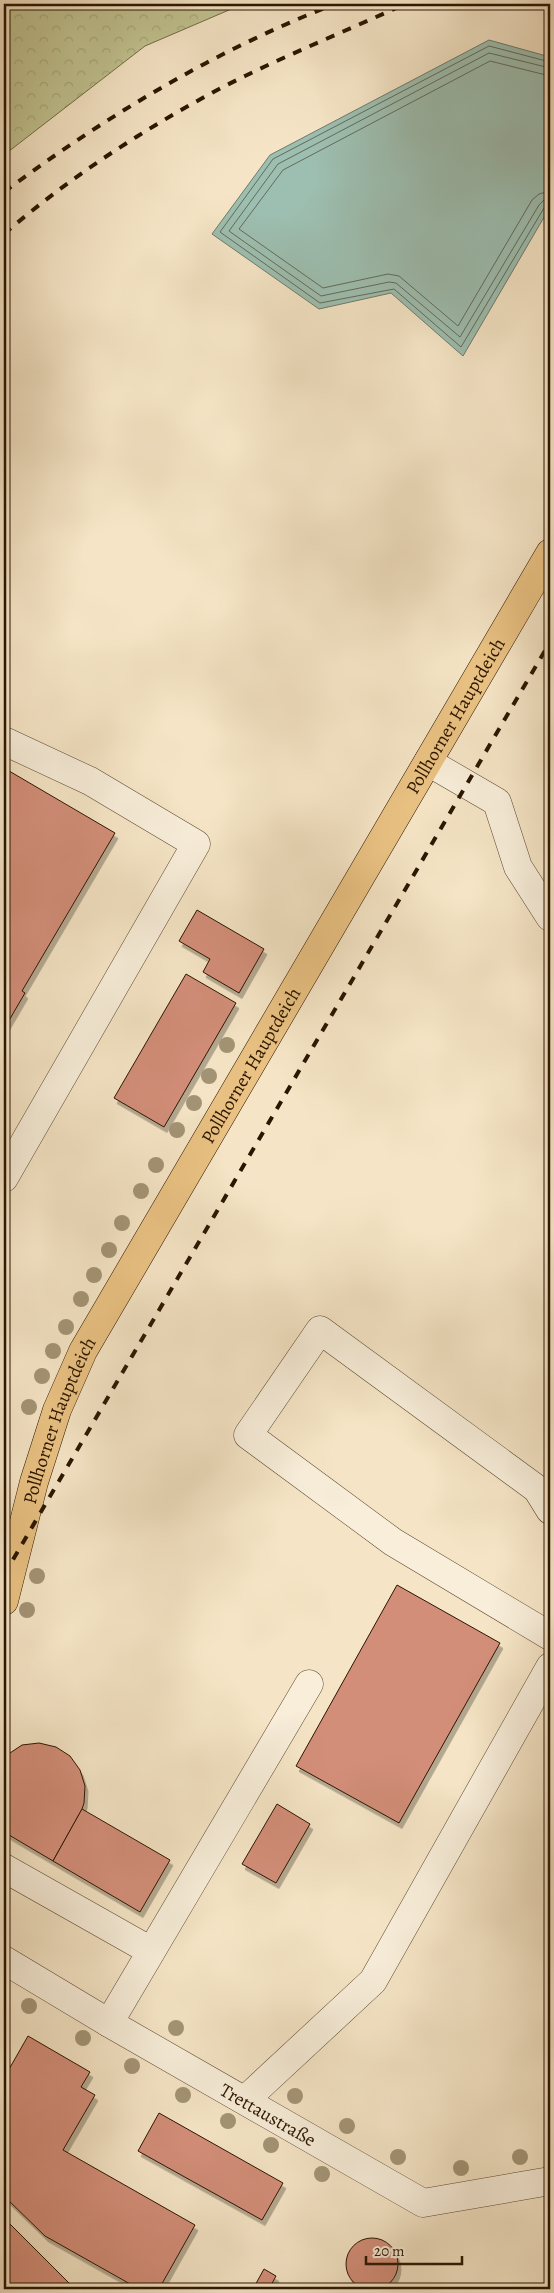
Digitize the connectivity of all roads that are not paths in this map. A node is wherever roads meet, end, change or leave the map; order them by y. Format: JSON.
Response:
{"nodes":[{"id":1,"x":550,"y":553,"type":"edge"},
{"id":2,"x":4,"y":741,"type":"edge"},
{"id":3,"x":428,"y":762,"type":"junction"},
{"id":4,"x":550,"y":917,"type":"edge"},
{"id":5,"x":4,"y":1178,"type":"edge"},
{"id":6,"x":550,"y":1510,"type":"edge"},
{"id":7,"x":4,"y":1601,"type":"edge"},
{"id":8,"x":550,"y":1636,"type":"edge"},
{"id":9,"x":550,"y":1667,"type":"edge"},
{"id":10,"x":309,"y":1684,"type":"dead end"},
{"id":11,"x":4,"y":1868,"type":"edge"},
{"id":12,"x":151,"y":1951,"type":"junction"},
{"id":13,"x":4,"y":1960,"type":"edge"},
{"id":14,"x":109,"y":2023,"type":"junction"},
{"id":15,"x":245,"y":2100,"type":"junction"},
{"id":16,"x":550,"y":2182,"type":"edge"}],
"edges":[{"from":1,"to":3,"type":"main road","name":"Pollhorner Hauptdeich"},
{"from":2,"to":5,"type":"street"},
{"from":3,"to":4,"type":"street"},
{"from":3,"to":7,"type":"main road","name":"Pollhorner Hauptdeich"},
{"from":6,"to":8,"type":"street"},
{"from":9,"to":15,"type":"street"},
{"from":10,"to":12,"type":"street"},
{"from":11,"to":12,"type":"street"},
{"from":12,"to":14,"type":"street"},
{"from":13,"to":14,"type":"street","name":"Trettaustraße"},
{"from":14,"to":15,"type":"street","name":"Trettaustraße"},
{"from":15,"to":16,"type":"street","name":"Trettaustraße"}]}
